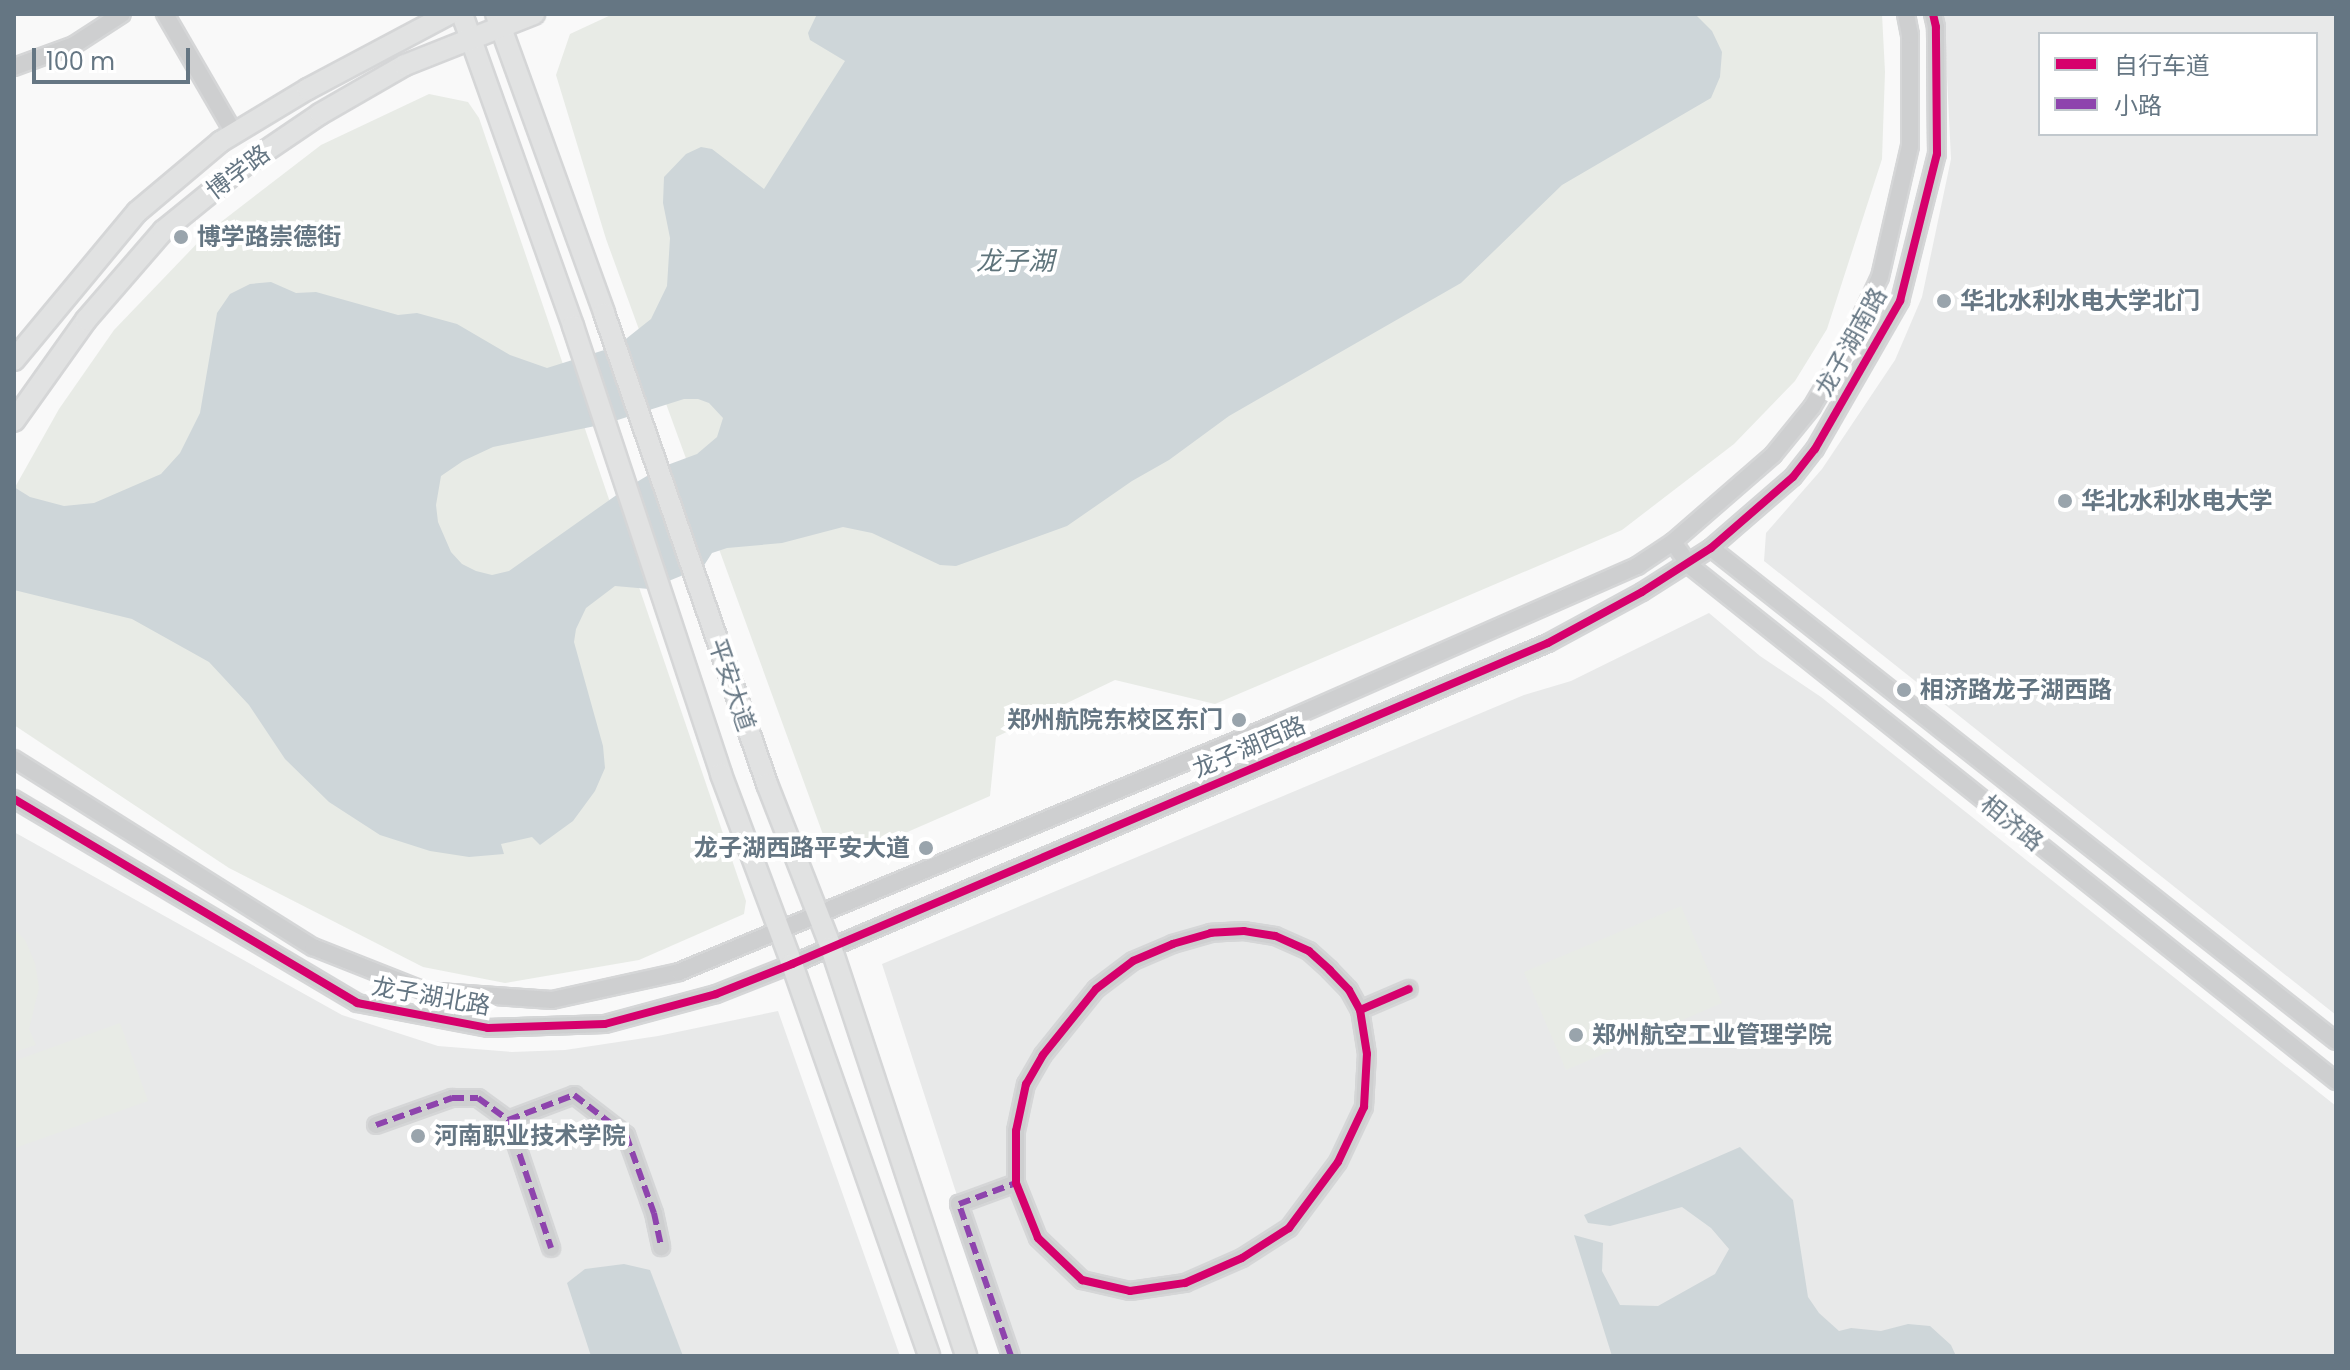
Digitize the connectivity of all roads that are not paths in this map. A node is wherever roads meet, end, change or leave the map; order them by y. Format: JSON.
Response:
{"nodes":[{"id":1,"x":122,"y":14,"type":"edge"},
{"id":2,"x":165,"y":14,"type":"edge"},
{"id":3,"x":449,"y":14,"type":"edge"},
{"id":4,"x":462,"y":14,"type":"edge"},
{"id":5,"x":534,"y":14,"type":"edge"},
{"id":6,"x":1906,"y":14,"type":"edge"},
{"id":7,"x":1933,"y":14,"type":"edge"},
{"id":8,"x":498,"y":21,"type":"edge"},
{"id":9,"x":471,"y":38,"type":"junction"},
{"id":10,"x":14,"y":67,"type":"edge"},
{"id":11,"x":234,"y":133,"type":"junction"},
{"id":12,"x":14,"y":360,"type":"edge"},
{"id":13,"x":17,"y":410,"type":"edge"},
{"id":14,"x":1673,"y":542,"type":"junction"},
{"id":15,"x":1711,"y":548,"type":"junction"},
{"id":16,"x":1689,"y":565,"type":"junction"},
{"id":17,"x":14,"y":759,"type":"edge"},
{"id":18,"x":14,"y":799,"type":"edge"},
{"id":19,"x":818,"y":915,"type":"junction"},
{"id":20,"x":779,"y":930,"type":"junction"},
{"id":21,"x":831,"y":947,"type":"junction"},
{"id":22,"x":792,"y":964,"type":"junction"},
{"id":23,"x":1409,"y":989,"type":"dead end"},
{"id":24,"x":1360,"y":1010,"type":"junction"},
{"id":25,"x":2336,"y":1041,"type":"edge"},
{"id":26,"x":2336,"y":1081,"type":"edge"},
{"id":27,"x":508,"y":1120,"type":"junction"},
{"id":28,"x":376,"y":1125,"type":"dead end"},
{"id":29,"x":1016,"y":1183,"type":"junction"},
{"id":30,"x":661,"y":1247,"type":"dead end"},
{"id":31,"x":551,"y":1248,"type":"dead end"},
{"id":32,"x":929,"y":1356,"type":"edge"},
{"id":33,"x":966,"y":1356,"type":"edge"},
{"id":34,"x":1011,"y":1356,"type":"edge"}],
"edges":[{"from":1,"to":10,"type":"street"},
{"from":2,"to":11,"type":"street"},
{"from":3,"to":11,"type":"main road","name":"博学路"},
{"from":4,"to":9,"type":"main road","name":"平安大道"},
{"from":5,"to":8,"type":"main road","name":"博学路"},
{"from":6,"to":14,"type":"street","name":"龙子湖南路"},
{"from":7,"to":15,"type":"street","name":"龙子湖南路"},
{"from":8,"to":9,"type":"main road","name":"博学路"},
{"from":8,"to":19,"type":"main road","name":"平安大道"},
{"from":9,"to":13,"type":"main road","name":"博学路"},
{"from":9,"to":20,"type":"main road","name":"平安大道"},
{"from":11,"to":12,"type":"main road","name":"博学路"},
{"from":14,"to":16,"type":"street","name":"相济路"},
{"from":14,"to":19,"type":"street","name":"龙子湖西路"},
{"from":15,"to":16,"type":"street","name":"龙子湖西路"},
{"from":15,"to":25,"type":"street","name":"相济路"},
{"from":16,"to":21,"type":"street","name":"龙子湖西路"},
{"from":16,"to":26,"type":"street","name":"相济路"},
{"from":17,"to":20,"type":"street","name":"龙子湖北路"},
{"from":18,"to":22,"type":"street","name":"龙子湖北路"},
{"from":19,"to":20,"type":"street","name":"龙子湖西路"},
{"from":19,"to":21,"type":"main road","name":"平安大道"},
{"from":20,"to":22,"type":"main road","name":"平安大道"},
{"from":21,"to":22,"type":"street","name":"龙子湖西路"},
{"from":21,"to":33,"type":"main road","name":"平安大道"},
{"from":22,"to":32,"type":"main road","name":"平安大道"},
{"from":23,"to":24,"type":"street"},
{"from":24,"to":29,"type":"street"},
{"from":24,"to":29,"type":"street"},
{"from":27,"to":28,"type":"street"},
{"from":27,"to":30,"type":"street"},
{"from":27,"to":31,"type":"street"},
{"from":29,"to":34,"type":"street"}]}
